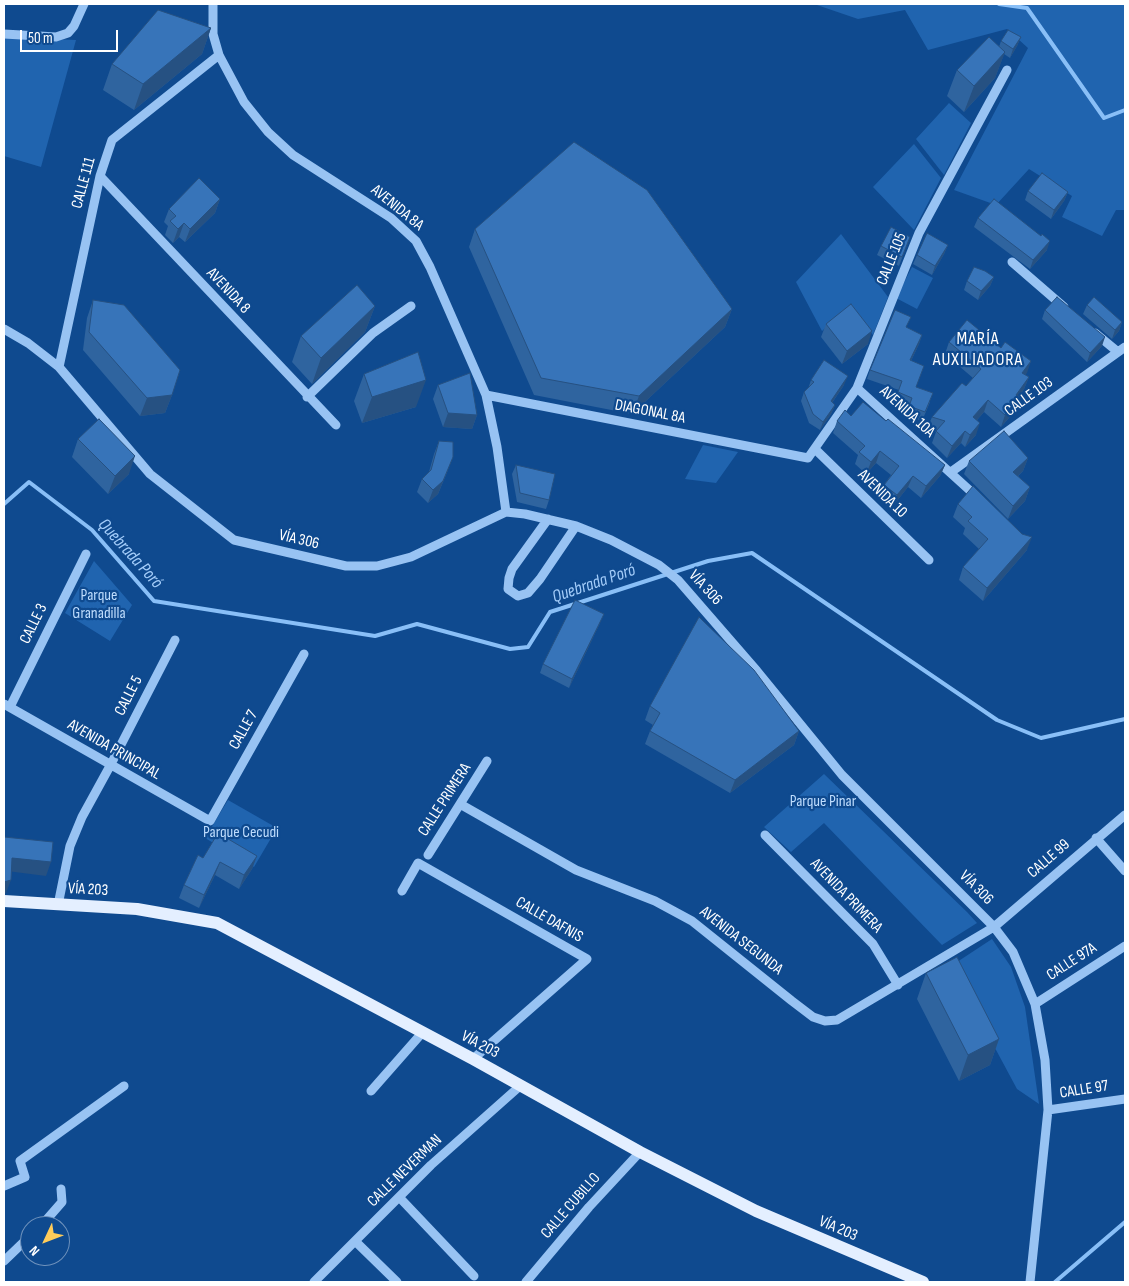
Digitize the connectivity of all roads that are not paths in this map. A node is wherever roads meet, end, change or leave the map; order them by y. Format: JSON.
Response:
{"nodes":[{"id":1,"x":84,"y":4,"type":"edge"},
{"id":2,"x":213,"y":4,"type":"edge"},
{"id":3,"x":4,"y":34,"type":"edge"},
{"id":4,"x":219,"y":56,"type":"junction"},
{"id":5,"x":1007,"y":70,"type":"edge"},
{"id":6,"x":100,"y":176,"type":"junction"},
{"id":7,"x":1012,"y":262,"type":"dead end"},
{"id":8,"x":411,"y":306,"type":"dead end"},
{"id":9,"x":1072,"y":313,"type":"edge"},
{"id":10,"x":1088,"y":326,"type":"edge"},
{"id":11,"x":4,"y":329,"type":"edge"},
{"id":12,"x":1122,"y":349,"type":"edge"},
{"id":13,"x":59,"y":367,"type":"junction"},
{"id":14,"x":857,"y":388,"type":"junction"},
{"id":15,"x":486,"y":396,"type":"junction"},
{"id":16,"x":306,"y":397,"type":"junction"},
{"id":17,"x":336,"y":425,"type":"dead end"},
{"id":18,"x":815,"y":448,"type":"junction"},
{"id":19,"x":808,"y":458,"type":"joint"},
{"id":20,"x":951,"y":472,"type":"junction"},
{"id":21,"x":982,"y":502,"type":"edge"},
{"id":22,"x":506,"y":512,"type":"junction"},
{"id":23,"x":548,"y":519,"type":"junction"},
{"id":24,"x":576,"y":526,"type":"junction"},
{"id":25,"x":86,"y":554,"type":"dead end"},
{"id":26,"x":929,"y":560,"type":"dead end"},
{"id":27,"x":174,"y":640,"type":"dead end"},
{"id":28,"x":304,"y":654,"type":"dead end"},
{"id":29,"x":7,"y":706,"type":"edge"},
{"id":30,"x":487,"y":761,"type":"dead end"},
{"id":31,"x":110,"y":766,"type":"junction"},
{"id":32,"x":460,"y":804,"type":"junction"},
{"id":33,"x":1125,"y":815,"type":"edge"},
{"id":34,"x":210,"y":821,"type":"joint"},
{"id":35,"x":765,"y":835,"type":"dead end"},
{"id":36,"x":1096,"y":838,"type":"junction"},
{"id":37,"x":428,"y":855,"type":"dead end"},
{"id":38,"x":1125,"y":871,"type":"edge"},
{"id":39,"x":402,"y":891,"type":"dead end"},
{"id":40,"x":4,"y":901,"type":"edge"},
{"id":41,"x":58,"y":905,"type":"junction"},
{"id":42,"x":994,"y":926,"type":"junction"},
{"id":43,"x":1125,"y":946,"type":"edge"},
{"id":44,"x":898,"y":985,"type":"junction"},
{"id":45,"x":1035,"y":1004,"type":"junction"},
{"id":46,"x":422,"y":1033,"type":"junction"},
{"id":47,"x":473,"y":1059,"type":"junction"},
{"id":48,"x":124,"y":1086,"type":"dead end"},
{"id":49,"x":520,"y":1086,"type":"junction"},
{"id":50,"x":371,"y":1091,"type":"dead end"},
{"id":51,"x":1125,"y":1098,"type":"edge"},
{"id":52,"x":1048,"y":1110,"type":"junction"},
{"id":53,"x":640,"y":1152,"type":"junction"},
{"id":54,"x":4,"y":1186,"type":"edge"},
{"id":55,"x":62,"y":1190,"type":"dead end"},
{"id":56,"x":399,"y":1197,"type":"junction"},
{"id":57,"x":50,"y":1216,"type":"edge"},
{"id":58,"x":355,"y":1241,"type":"junction"},
{"id":59,"x":20,"y":1245,"type":"edge"},
{"id":60,"x":4,"y":1260,"type":"edge"},
{"id":61,"x":474,"y":1276,"type":"dead end"},
{"id":62,"x":314,"y":1282,"type":"edge"},
{"id":63,"x":397,"y":1282,"type":"edge"},
{"id":64,"x":526,"y":1282,"type":"edge"},
{"id":65,"x":923,"y":1282,"type":"edge"},
{"id":66,"x":1030,"y":1282,"type":"edge"}],
"edges":[{"from":1,"to":3,"type":"street"},
{"from":2,"to":4,"type":"street","name":"AVENIDA 8A"},
{"from":4,"to":6,"type":"street","name":"CALLE 111"},
{"from":4,"to":15,"type":"street","name":"AVENIDA 8A"},
{"from":5,"to":14,"type":"street","name":"CALLE 105"},
{"from":6,"to":13,"type":"street","name":"CALLE 111"},
{"from":6,"to":16,"type":"street","name":"AVENIDA 8"},
{"from":7,"to":9,"type":"street"},
{"from":8,"to":16,"type":"street"},
{"from":10,"to":12,"type":"street"},
{"from":11,"to":13,"type":"street","name":"VÍA 306"},
{"from":12,"to":20,"type":"street","name":"CALLE 103"},
{"from":13,"to":22,"type":"street","name":"VÍA 306"},
{"from":14,"to":18,"type":"street","name":"CALLE 105"},
{"from":14,"to":20,"type":"street","name":"AVENIDA 10A"},
{"from":15,"to":19,"type":"street","name":"DIAGONAL 8A"},
{"from":15,"to":22,"type":"street","name":"AVENIDA 8A"},
{"from":16,"to":17,"type":"street","name":"AVENIDA 8"},
{"from":18,"to":19,"type":"street","name":"CALLE 105"},
{"from":18,"to":26,"type":"street","name":"AVENIDA 10"},
{"from":20,"to":21,"type":"street","name":"AVENIDA 10A"},
{"from":22,"to":23,"type":"street","name":"VÍA 306"},
{"from":23,"to":24,"type":"street","name":"VÍA 306"},
{"from":23,"to":24,"type":"street"},
{"from":24,"to":42,"type":"street","name":"VÍA 306"},
{"from":25,"to":29,"type":"street","name":"CALLE 3"},
{"from":27,"to":31,"type":"street","name":"CALLE 5"},
{"from":28,"to":34,"type":"street","name":"CALLE 7"},
{"from":29,"to":31,"type":"street","name":"AVENIDA PRINCIPAL"},
{"from":30,"to":32,"type":"street","name":"CALLE PRIMERA"},
{"from":31,"to":34,"type":"street","name":"AVENIDA PRINCIPAL"},
{"from":31,"to":41,"type":"street","name":"CALLE 5"},
{"from":32,"to":37,"type":"street","name":"CALLE PRIMERA"},
{"from":32,"to":44,"type":"street","name":"AVENIDA SEGUNDA"},
{"from":33,"to":36,"type":"street","name":"CALLE 99"},
{"from":35,"to":44,"type":"street","name":"AVENIDA PRIMERA"},
{"from":36,"to":38,"type":"street"},
{"from":36,"to":42,"type":"street","name":"CALLE 99"},
{"from":39,"to":47,"type":"street","name":"CALLE DAFNIS"},
{"from":40,"to":41,"type":"main road","name":"VÍA 203"},
{"from":41,"to":46,"type":"main road","name":"VÍA 203"},
{"from":42,"to":44,"type":"street","name":"AVENIDA SEGUNDA"},
{"from":42,"to":45,"type":"street","name":"VÍA 306"},
{"from":43,"to":45,"type":"street","name":"CALLE 97A"},
{"from":45,"to":52,"type":"street","name":"VÍA 306"},
{"from":46,"to":47,"type":"main road","name":"VÍA 203"},
{"from":46,"to":50,"type":"street"},
{"from":47,"to":49,"type":"main road","name":"VÍA 203"},
{"from":48,"to":54,"type":"street"},
{"from":49,"to":53,"type":"main road","name":"VÍA 203"},
{"from":49,"to":56,"type":"street","name":"CALLE NEVERMAN"},
{"from":51,"to":52,"type":"street","name":"CALLE 97"},
{"from":52,"to":66,"type":"street","name":"VÍA 306"},
{"from":53,"to":64,"type":"street","name":"CALLE CUBILLO"},
{"from":53,"to":65,"type":"main road","name":"VÍA 203"},
{"from":55,"to":57,"type":"street"},
{"from":56,"to":58,"type":"street","name":"CALLE NEVERMAN"},
{"from":56,"to":61,"type":"street"},
{"from":58,"to":62,"type":"street","name":"CALLE NEVERMAN"},
{"from":58,"to":63,"type":"street"},
{"from":59,"to":60,"type":"street"}]}
